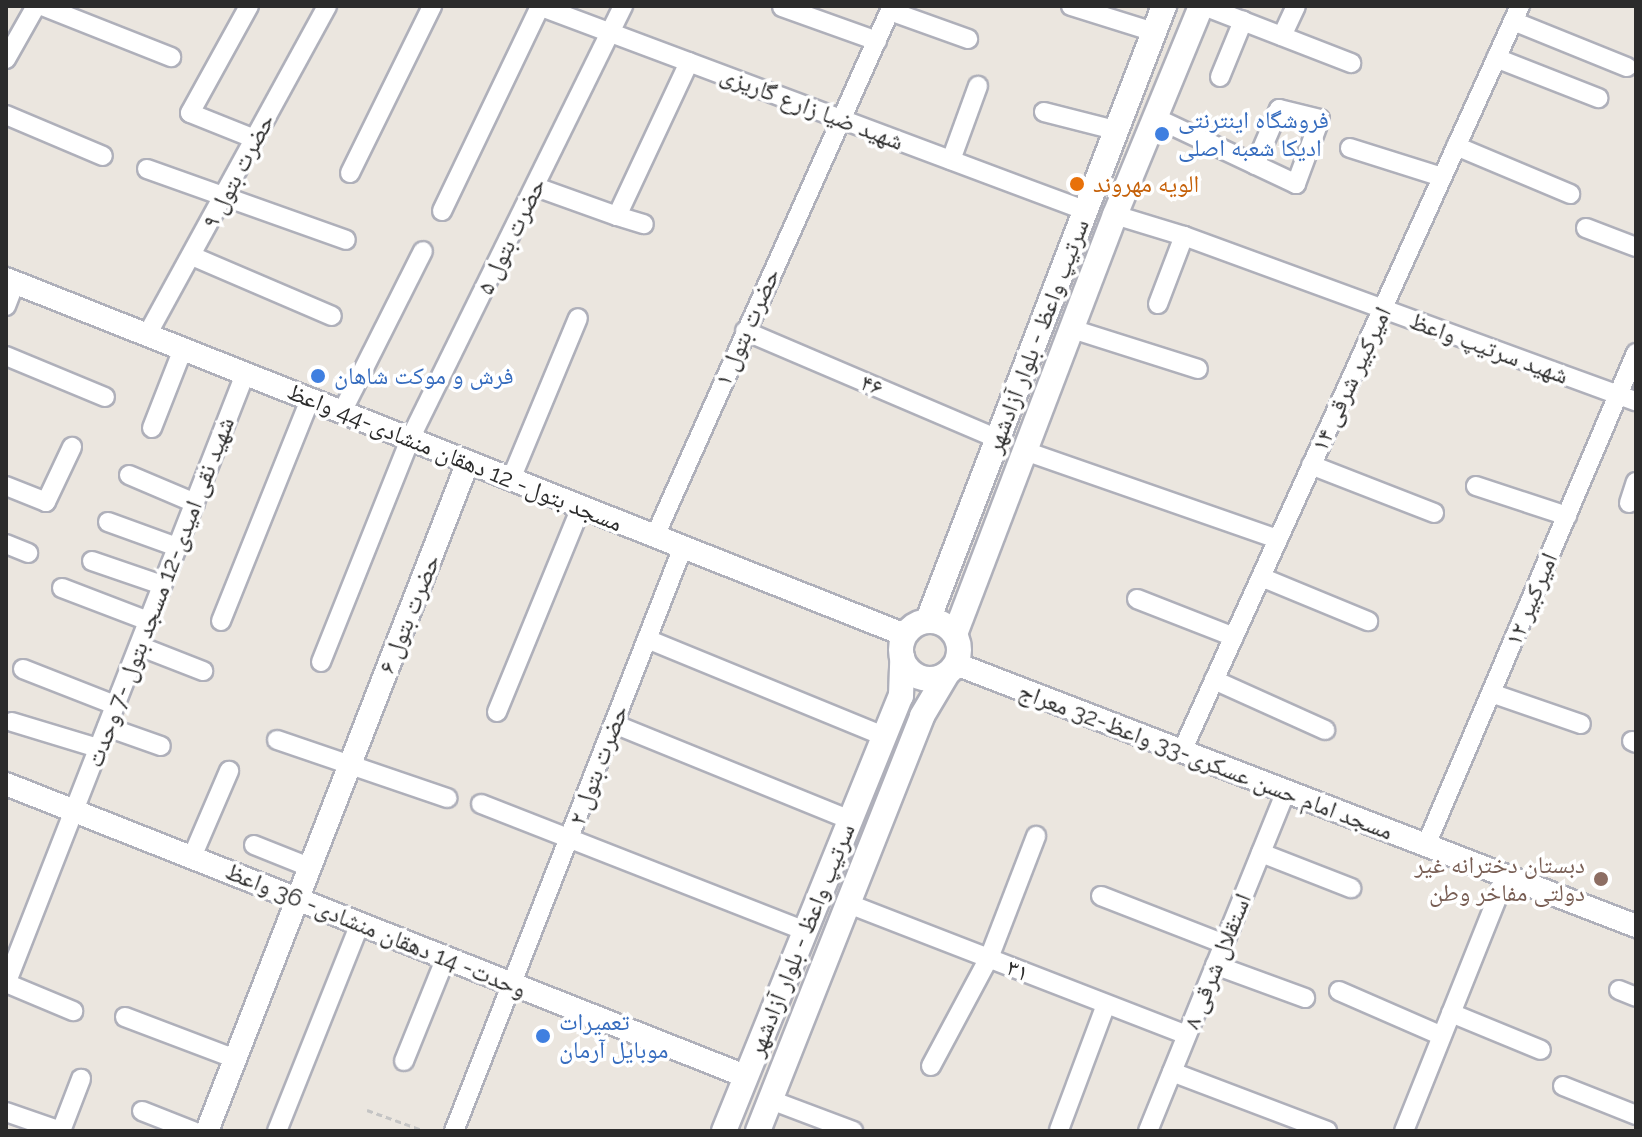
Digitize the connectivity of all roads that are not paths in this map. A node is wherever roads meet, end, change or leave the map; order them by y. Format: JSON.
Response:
{"nodes":[{"id":1,"x":39,"y":6,"type":"edge"},
{"id":2,"x":249,"y":6,"type":"edge"},
{"id":3,"x":327,"y":6,"type":"edge"},
{"id":4,"x":432,"y":6,"type":"edge"},
{"id":5,"x":540,"y":6,"type":"edge"},
{"id":6,"x":623,"y":6,"type":"edge"},
{"id":7,"x":1071,"y":6,"type":"edge"},
{"id":8,"x":1164,"y":6,"type":"edge"},
{"id":9,"x":1203,"y":6,"type":"edge"},
{"id":10,"x":1296,"y":6,"type":"edge"},
{"id":11,"x":782,"y":7,"type":"edge"},
{"id":12,"x":891,"y":8,"type":"edge"},
{"id":13,"x":1516,"y":14,"type":"edge"},
{"id":14,"x":1243,"y":21,"type":"junction"},
{"id":15,"x":609,"y":32,"type":"junction"},
{"id":16,"x":1154,"y":32,"type":"junction"},
{"id":17,"x":1282,"y":36,"type":"junction"},
{"id":18,"x":968,"y":39,"type":"dead end"},
{"id":19,"x":877,"y":41,"type":"junction"},
{"id":20,"x":171,"y":57,"type":"dead end"},
{"id":21,"x":1496,"y":58,"type":"junction"},
{"id":22,"x":6,"y":59,"type":"edge"},
{"id":23,"x":689,"y":62,"type":"junction"},
{"id":24,"x":1351,"y":63,"type":"dead end"},
{"id":25,"x":1627,"y":67,"type":"dead end"},
{"id":26,"x":1220,"y":77,"type":"dead end"},
{"id":27,"x":978,"y":86,"type":"dead end"},
{"id":28,"x":1598,"y":98,"type":"dead end"},
{"id":29,"x":1044,"y":112,"type":"dead end"},
{"id":30,"x":6,"y":115,"type":"edge"},
{"id":31,"x":1156,"y":118,"type":"junction"},
{"id":32,"x":841,"y":119,"type":"junction"},
{"id":33,"x":1115,"y":130,"type":"junction"},
{"id":34,"x":255,"y":139,"type":"junction"},
{"id":35,"x":1456,"y":146,"type":"junction"},
{"id":36,"x":1350,"y":148,"type":"dead end"},
{"id":37,"x":103,"y":156,"type":"dead end"},
{"id":38,"x":951,"y":160,"type":"junction"},
{"id":39,"x":1255,"y":165,"type":"dead end"},
{"id":40,"x":147,"y":169,"type":"dead end"},
{"id":41,"x":350,"y":173,"type":"dead end"},
{"id":42,"x":1442,"y":177,"type":"junction"},
{"id":43,"x":536,"y":187,"type":"junction"},
{"id":44,"x":1570,"y":194,"type":"dead end"},
{"id":45,"x":225,"y":196,"type":"junction"},
{"id":46,"x":1084,"y":210,"type":"junction"},
{"id":47,"x":442,"y":211,"type":"dead end"},
{"id":48,"x":1115,"y":215,"type":"junction"},
{"id":49,"x":617,"y":216,"type":"junction"},
{"id":50,"x":644,"y":224,"type":"dead end"},
{"id":51,"x":1586,"y":228,"type":"dead end"},
{"id":52,"x":1184,"y":236,"type":"junction"},
{"id":53,"x":346,"y":240,"type":"dead end"},
{"id":54,"x":1636,"y":247,"type":"edge"},
{"id":55,"x":423,"y":251,"type":"dead end"},
{"id":56,"x":192,"y":256,"type":"junction"},
{"id":57,"x":11,"y":281,"type":"edge"},
{"id":58,"x":1158,"y":304,"type":"dead end"},
{"id":59,"x":6,"y":306,"type":"edge"},
{"id":60,"x":1383,"y":310,"type":"junction"},
{"id":61,"x":332,"y":316,"type":"dead end"},
{"id":62,"x":578,"y":318,"type":"dead end"},
{"id":63,"x":1072,"y":329,"type":"junction"},
{"id":64,"x":745,"y":331,"type":"junction"},
{"id":65,"x":147,"y":335,"type":"junction"},
{"id":66,"x":183,"y":349,"type":"junction"},
{"id":67,"x":1636,"y":353,"type":"edge"},
{"id":68,"x":6,"y":356,"type":"edge"},
{"id":69,"x":1198,"y":369,"type":"dead end"},
{"id":70,"x":245,"y":374,"type":"junction"},
{"id":71,"x":105,"y":397,"type":"dead end"},
{"id":72,"x":1627,"y":398,"type":"edge"},
{"id":73,"x":310,"y":400,"type":"junction"},
{"id":74,"x":342,"y":412,"type":"junction"},
{"id":75,"x":152,"y":428,"type":"dead end"},
{"id":76,"x":410,"y":439,"type":"junction"},
{"id":77,"x":998,"y":439,"type":"junction"},
{"id":78,"x":72,"y":447,"type":"dead end"},
{"id":79,"x":1025,"y":451,"type":"junction"},
{"id":80,"x":468,"y":462,"type":"junction"},
{"id":81,"x":1311,"y":465,"type":"junction"},
{"id":82,"x":129,"y":475,"type":"dead end"},
{"id":83,"x":511,"y":479,"type":"junction"},
{"id":84,"x":1636,"y":482,"type":"edge"},
{"id":85,"x":6,"y":486,"type":"edge"},
{"id":86,"x":1476,"y":486,"type":"dead end"},
{"id":87,"x":195,"y":503,"type":"junction"},
{"id":88,"x":1629,"y":503,"type":"dead end"},
{"id":89,"x":581,"y":507,"type":"junction"},
{"id":90,"x":1434,"y":513,"type":"dead end"},
{"id":91,"x":1567,"y":516,"type":"junction"},
{"id":92,"x":108,"y":522,"type":"dead end"},
{"id":93,"x":655,"y":536,"type":"junction"},
{"id":94,"x":1278,"y":539,"type":"junction"},
{"id":95,"x":6,"y":544,"type":"edge"},
{"id":96,"x":177,"y":547,"type":"junction"},
{"id":97,"x":683,"y":547,"type":"junction"},
{"id":98,"x":28,"y":553,"type":"dead end"},
{"id":99,"x":92,"y":561,"type":"dead end"},
{"id":100,"x":1261,"y":577,"type":"junction"},
{"id":101,"x":162,"y":585,"type":"junction"},
{"id":102,"x":62,"y":588,"type":"dead end"},
{"id":103,"x":1137,"y":599,"type":"dead end"},
{"id":104,"x":928,"y":620,"type":"junction"},
{"id":105,"x":148,"y":621,"type":"junction"},
{"id":106,"x":221,"y":621,"type":"dead end"},
{"id":107,"x":1368,"y":621,"type":"dead end"},
{"id":108,"x":955,"y":634,"type":"junction"},
{"id":109,"x":1234,"y":637,"type":"junction"},
{"id":110,"x":647,"y":639,"type":"junction"},
{"id":111,"x":139,"y":646,"type":"junction"},
{"id":112,"x":903,"y":646,"type":"junction"},
{"id":113,"x":321,"y":662,"type":"dead end"},
{"id":114,"x":23,"y":669,"type":"dead end"},
{"id":115,"x":952,"y":669,"type":"junction"},
{"id":116,"x":203,"y":671,"type":"dead end"},
{"id":117,"x":1214,"y":680,"type":"junction"},
{"id":118,"x":1491,"y":693,"type":"junction"},
{"id":119,"x":115,"y":705,"type":"junction"},
{"id":120,"x":497,"y":712,"type":"dead end"},
{"id":121,"x":12,"y":722,"type":"dead end"},
{"id":122,"x":614,"y":724,"type":"junction"},
{"id":123,"x":1581,"y":724,"type":"dead end"},
{"id":124,"x":107,"y":727,"type":"junction"},
{"id":125,"x":1325,"y":730,"type":"dead end"},
{"id":126,"x":884,"y":736,"type":"junction"},
{"id":127,"x":277,"y":740,"type":"dead end"},
{"id":128,"x":161,"y":746,"type":"dead end"},
{"id":129,"x":98,"y":748,"type":"junction"},
{"id":130,"x":1182,"y":751,"type":"junction"},
{"id":131,"x":349,"y":765,"type":"junction"},
{"id":132,"x":229,"y":771,"type":"dead end"},
{"id":133,"x":6,"y":784,"type":"edge"},
{"id":134,"x":1286,"y":791,"type":"junction"},
{"id":135,"x":447,"y":798,"type":"dead end"},
{"id":136,"x":481,"y":804,"type":"dead end"},
{"id":137,"x":74,"y":810,"type":"junction"},
{"id":138,"x":851,"y":820,"type":"junction"},
{"id":139,"x":1036,"y":836,"type":"dead end"},
{"id":140,"x":569,"y":840,"type":"junction"},
{"id":141,"x":254,"y":845,"type":"dead end"},
{"id":142,"x":1426,"y":845,"type":"junction"},
{"id":143,"x":1261,"y":853,"type":"junction"},
{"id":144,"x":192,"y":857,"type":"junction"},
{"id":145,"x":309,"y":867,"type":"junction"},
{"id":146,"x":1506,"y":876,"type":"junction"},
{"id":147,"x":1351,"y":888,"type":"dead end"},
{"id":148,"x":1101,"y":896,"type":"dead end"},
{"id":149,"x":296,"y":898,"type":"junction"},
{"id":150,"x":849,"y":904,"type":"junction"},
{"id":151,"x":360,"y":924,"type":"junction"},
{"id":152,"x":1636,"y":926,"type":"edge"},
{"id":153,"x":807,"y":932,"type":"junction"},
{"id":154,"x":1224,"y":944,"type":"junction"},
{"id":155,"x":446,"y":957,"type":"junction"},
{"id":156,"x":989,"y":958,"type":"junction"},
{"id":157,"x":1215,"y":965,"type":"junction"},
{"id":158,"x":6,"y":983,"type":"edge"},
{"id":159,"x":513,"y":984,"type":"junction"},
{"id":160,"x":1339,"y":991,"type":"dead end"},
{"id":161,"x":1305,"y":998,"type":"dead end"},
{"id":162,"x":1106,"y":1004,"type":"junction"},
{"id":163,"x":73,"y":1011,"type":"dead end"},
{"id":164,"x":1451,"y":1013,"type":"junction"},
{"id":165,"x":125,"y":1017,"type":"dead end"},
{"id":166,"x":1187,"y":1035,"type":"junction"},
{"id":167,"x":1442,"y":1036,"type":"junction"},
{"id":168,"x":1541,"y":1050,"type":"dead end"},
{"id":169,"x":233,"y":1058,"type":"junction"},
{"id":170,"x":404,"y":1061,"type":"dead end"},
{"id":171,"x":931,"y":1066,"type":"dead end"},
{"id":172,"x":1172,"y":1072,"type":"junction"},
{"id":173,"x":745,"y":1076,"type":"junction"},
{"id":174,"x":81,"y":1079,"type":"dead end"},
{"id":175,"x":1563,"y":1086,"type":"dead end"},
{"id":176,"x":771,"y":1100,"type":"junction"},
{"id":177,"x":142,"y":1111,"type":"dead end"},
{"id":178,"x":6,"y":1112,"type":"edge"},
{"id":179,"x":1636,"y":1115,"type":"edge"},
{"id":180,"x":1059,"y":1130,"type":"edge"},
{"id":181,"x":61,"y":1131,"type":"edge"},
{"id":182,"x":193,"y":1131,"type":"edge"},
{"id":183,"x":207,"y":1131,"type":"edge"},
{"id":184,"x":277,"y":1131,"type":"edge"},
{"id":185,"x":454,"y":1131,"type":"edge"},
{"id":186,"x":724,"y":1131,"type":"edge"},
{"id":187,"x":758,"y":1131,"type":"edge"},
{"id":188,"x":853,"y":1131,"type":"edge"},
{"id":189,"x":1148,"y":1131,"type":"edge"},
{"id":190,"x":1327,"y":1131,"type":"edge"},
{"id":191,"x":1404,"y":1131,"type":"edge"}],
"edges":[{"from":1,"to":20,"type":"street"},
{"from":1,"to":22,"type":"street"},
{"from":2,"to":34,"type":"street"},
{"from":3,"to":34,"type":"street","name":"حضرت بتول ۹"},
{"from":4,"to":41,"type":"street"},
{"from":5,"to":15,"type":"street","name":"شهید ضیا زارع گاریزی"},
{"from":5,"to":47,"type":"street"},
{"from":6,"to":15,"type":"street","name":"حضرت بتول ۵"},
{"from":7,"to":16,"type":"street"},
{"from":8,"to":16,"type":"main road","name":"سرتیپ واعظ - بلوار آزادشهر"},
{"from":9,"to":14,"type":"street"},
{"from":9,"to":31,"type":"main road","name":"سرتیپ واعظ - بلوار آزادشهر"},
{"from":10,"to":17,"type":"street"},
{"from":11,"to":19,"type":"street"},
{"from":12,"to":18,"type":"street"},
{"from":12,"to":19,"type":"street","name":"حضرت بتول ۱"},
{"from":13,"to":21,"type":"street","name":"۱۴ امیرکبیر شرقی"},
{"from":13,"to":25,"type":"street"},
{"from":14,"to":17,"type":"street"},
{"from":14,"to":26,"type":"street"},
{"from":15,"to":23,"type":"street","name":"شهید ضیا زارع گاریزی"},
{"from":15,"to":43,"type":"street","name":"حضرت بتول ۵"},
{"from":16,"to":33,"type":"main road","name":"سرتیپ واعظ - بلوار آزادشهر"},
{"from":17,"to":24,"type":"street"},
{"from":19,"to":32,"type":"street","name":"حضرت بتول ۱"},
{"from":21,"to":28,"type":"street"},
{"from":21,"to":35,"type":"street","name":"۱۴ امیرکبیر شرقی"},
{"from":23,"to":32,"type":"street","name":"شهید ضیا زارع گاریزی"},
{"from":23,"to":49,"type":"street"},
{"from":27,"to":38,"type":"street"},
{"from":29,"to":33,"type":"street"},
{"from":30,"to":37,"type":"street"},
{"from":31,"to":39,"type":"street"},
{"from":31,"to":48,"type":"main road","name":"سرتیپ واعظ - بلوار آزادشهر"},
{"from":32,"to":38,"type":"street","name":"شهید ضیا زارع گاریزی"},
{"from":32,"to":64,"type":"street","name":"حضرت بتول ۱"},
{"from":33,"to":46,"type":"main road","name":"سرتیپ واعظ - بلوار آزادشهر"},
{"from":34,"to":45,"type":"street","name":"حضرت بتول ۹"},
{"from":35,"to":42,"type":"street","name":"۱۴ امیرکبیر شرقی"},
{"from":35,"to":44,"type":"street"},
{"from":36,"to":42,"type":"street"},
{"from":38,"to":46,"type":"street","name":"شهید ضیا زارع گاریزی"},
{"from":40,"to":45,"type":"street"},
{"from":42,"to":60,"type":"street","name":"۱۴ امیرکبیر شرقی"},
{"from":43,"to":49,"type":"street"},
{"from":43,"to":76,"type":"street","name":"حضرت بتول ۵"},
{"from":45,"to":53,"type":"street"},
{"from":45,"to":56,"type":"street","name":"حضرت بتول ۹"},
{"from":46,"to":77,"type":"main road","name":"سرتیپ واعظ - بلوار آزادشهر"},
{"from":48,"to":52,"type":"street","name":"شهید سرتیپ واعظ"},
{"from":48,"to":63,"type":"main road","name":"سرتیپ واعظ - بلوار آزادشهر"},
{"from":49,"to":50,"type":"street"},
{"from":51,"to":54,"type":"street"},
{"from":52,"to":58,"type":"street"},
{"from":52,"to":60,"type":"street","name":"شهید سرتیپ واعظ"},
{"from":55,"to":74,"type":"street"},
{"from":56,"to":61,"type":"street"},
{"from":56,"to":65,"type":"street","name":"حضرت بتول ۹"},
{"from":57,"to":59,"type":"street"},
{"from":57,"to":65,"type":"street","name":"مسجد بتول- 12 دهقان منشادی-44 واعظ"},
{"from":60,"to":72,"type":"street","name":"شهید سرتیپ واعظ"},
{"from":60,"to":81,"type":"street","name":"۱۴ امیرکبیر شرقی"},
{"from":62,"to":83,"type":"street"},
{"from":63,"to":69,"type":"street"},
{"from":63,"to":79,"type":"main road","name":"سرتیپ واعظ - بلوار آزادشهر"},
{"from":64,"to":77,"type":"street","name":"۴۶"},
{"from":64,"to":93,"type":"street","name":"حضرت بتول ۱"},
{"from":65,"to":66,"type":"street","name":"مسجد بتول- 12 دهقان منشادی-44 واعظ"},
{"from":66,"to":70,"type":"street","name":"مسجد بتول- 12 دهقان منشادی-44 واعظ"},
{"from":66,"to":75,"type":"street"},
{"from":67,"to":72,"type":"street","name":"امیرکبیر ۱۲"},
{"from":68,"to":71,"type":"street"},
{"from":70,"to":73,"type":"street","name":"مسجد بتول- 12 دهقان منشادی-44 واعظ"},
{"from":70,"to":87,"type":"street","name":"شهید نقی امیدی-12 مسجد بتول -7 وحدت"},
{"from":72,"to":91,"type":"street","name":"امیرکبیر ۱۲"},
{"from":73,"to":74,"type":"street","name":"مسجد بتول- 12 دهقان منشادی-44 واعظ"},
{"from":73,"to":106,"type":"street"},
{"from":74,"to":76,"type":"street","name":"مسجد بتول- 12 دهقان منشادی-44 واعظ"},
{"from":76,"to":80,"type":"street","name":"مسجد بتول- 12 دهقان منشادی-44 واعظ"},
{"from":76,"to":113,"type":"street","name":"حضرت بتول ۵"},
{"from":77,"to":104,"type":"main road","name":"سرتیپ واعظ - بلوار آزادشهر"},
{"from":78,"to":85,"type":"street"},
{"from":79,"to":94,"type":"street"},
{"from":79,"to":108,"type":"main road","name":"سرتیپ واعظ - بلوار آزادشهر"},
{"from":80,"to":83,"type":"street","name":"مسجد بتول- 12 دهقان منشادی-44 واعظ"},
{"from":80,"to":131,"type":"street","name":"حضرت بتول ۶"},
{"from":81,"to":90,"type":"street"},
{"from":81,"to":94,"type":"street","name":"۱۴ امیرکبیر شرقی"},
{"from":82,"to":87,"type":"street"},
{"from":83,"to":89,"type":"street","name":"مسجد بتول- 12 دهقان منشادی-44 واعظ"},
{"from":84,"to":88,"type":"street"},
{"from":86,"to":91,"type":"street"},
{"from":87,"to":96,"type":"street","name":"شهید نقی امیدی-12 مسجد بتول -7 وحدت"},
{"from":89,"to":93,"type":"street","name":"مسجد بتول- 12 دهقان منشادی-44 واعظ"},
{"from":89,"to":120,"type":"street"},
{"from":91,"to":118,"type":"street","name":"امیرکبیر ۱۲"},
{"from":92,"to":96,"type":"street"},
{"from":93,"to":97,"type":"street","name":"مسجد بتول- 12 دهقان منشادی-44 واعظ"},
{"from":94,"to":100,"type":"street","name":"۱۴ امیرکبیر شرقی"},
{"from":95,"to":98,"type":"street"},
{"from":96,"to":101,"type":"street","name":"شهید نقی امیدی-12 مسجد بتول -7 وحدت"},
{"from":97,"to":110,"type":"street","name":"حضرت بتول ۲"},
{"from":97,"to":112,"type":"street","name":"مسجد بتول- 12 دهقان منشادی-44 واعظ"},
{"from":99,"to":101,"type":"street"},
{"from":100,"to":107,"type":"street"},
{"from":100,"to":109,"type":"street","name":"۱۴ امیرکبیر شرقی"},
{"from":101,"to":105,"type":"street","name":"شهید نقی امیدی-12 مسجد بتول -7 وحدت"},
{"from":102,"to":105,"type":"street"},
{"from":103,"to":109,"type":"street"},
{"from":104,"to":108,"type":"main road"},
{"from":104,"to":112,"type":"main road"},
{"from":105,"to":111,"type":"street","name":"شهید نقی امیدی-12 مسجد بتول -7 وحدت"},
{"from":108,"to":115,"type":"main road"},
{"from":109,"to":117,"type":"street","name":"۱۴ امیرکبیر شرقی"},
{"from":110,"to":122,"type":"street","name":"حضرت بتول ۲"},
{"from":110,"to":126,"type":"street"},
{"from":111,"to":116,"type":"street"},
{"from":111,"to":119,"type":"street","name":"شهید نقی امیدی-12 مسجد بتول -7 وحدت"},
{"from":112,"to":115,"type":"main road"},
{"from":112,"to":126,"type":"main road","name":"سرتیپ واعظ - بلوار آزادشهر"},
{"from":114,"to":119,"type":"street"},
{"from":115,"to":130,"type":"street","name":"مسجد امام حسن عسکری-33 واعظ-32 معراج"},
{"from":115,"to":150,"type":"main road","name":"سرتیپ واعظ - بلوار آزادشهر"},
{"from":117,"to":125,"type":"street"},
{"from":117,"to":130,"type":"street","name":"۱۴ امیرکبیر شرقی"},
{"from":118,"to":123,"type":"street"},
{"from":118,"to":142,"type":"street","name":"امیرکبیر ۱۲"},
{"from":119,"to":124,"type":"street","name":"شهید نقی امیدی-12 مسجد بتول -7 وحدت"},
{"from":121,"to":129,"type":"street"},
{"from":122,"to":138,"type":"street"},
{"from":122,"to":140,"type":"street","name":"حضرت بتول ۲"},
{"from":124,"to":128,"type":"street"},
{"from":124,"to":129,"type":"street","name":"شهید نقی امیدی-12 مسجد بتول -7 وحدت"},
{"from":126,"to":138,"type":"main road","name":"سرتیپ واعظ - بلوار آزادشهر"},
{"from":127,"to":131,"type":"street"},
{"from":129,"to":137,"type":"street","name":"شهید نقی امیدی-12 مسجد بتول -7 وحدت"},
{"from":130,"to":134,"type":"street","name":"مسجد امام حسن عسکری-33 واعظ-32 معراج"},
{"from":131,"to":135,"type":"street"},
{"from":131,"to":145,"type":"street","name":"حضرت بتول ۶"},
{"from":132,"to":144,"type":"street"},
{"from":133,"to":137,"type":"street","name":"وحدت- 14 دهقان منشادی- 36 واعظ"},
{"from":134,"to":142,"type":"street","name":"مسجد امام حسن عسکری-33 واعظ-32 معراج"},
{"from":134,"to":143,"type":"street","name":"استقلال شرقی ۸"},
{"from":136,"to":140,"type":"street"},
{"from":137,"to":144,"type":"street","name":"وحدت- 14 دهقان منشادی- 36 واعظ"},
{"from":137,"to":158,"type":"street","name":"شهید نقی امیدی-12 مسجد بتول -7 وحدت"},
{"from":138,"to":153,"type":"main road","name":"سرتیپ واعظ - بلوار آزادشهر"},
{"from":139,"to":156,"type":"street"},
{"from":140,"to":153,"type":"street"},
{"from":140,"to":159,"type":"street","name":"حضرت بتول ۲"},
{"from":141,"to":145,"type":"street"},
{"from":142,"to":146,"type":"street","name":"مسجد امام حسن عسکری-33 واعظ-32 معراج"},
{"from":143,"to":147,"type":"street"},
{"from":143,"to":154,"type":"street","name":"استقلال شرقی ۸"},
{"from":144,"to":149,"type":"street","name":"وحدت- 14 دهقان منشادی- 36 واعظ"},
{"from":145,"to":149,"type":"street","name":"حضرت بتول ۶"},
{"from":146,"to":152,"type":"street","name":"مسجد امام حسن عسکری-33 واعظ-32 معراج"},
{"from":146,"to":164,"type":"street"},
{"from":148,"to":154,"type":"street"},
{"from":149,"to":151,"type":"street","name":"وحدت- 14 دهقان منشادی- 36 واعظ"},
{"from":149,"to":169,"type":"street","name":"حضرت بتول ۶"},
{"from":150,"to":156,"type":"street","name":"۳۱"},
{"from":150,"to":176,"type":"main road","name":"سرتیپ واعظ - بلوار آزادشهر"},
{"from":151,"to":155,"type":"street","name":"وحدت- 14 دهقان منشادی- 36 واعظ"},
{"from":151,"to":184,"type":"street"},
{"from":153,"to":173,"type":"main road","name":"سرتیپ واعظ - بلوار آزادشهر"},
{"from":154,"to":157,"type":"street","name":"استقلال شرقی ۸"},
{"from":155,"to":159,"type":"street","name":"وحدت- 14 دهقان منشادی- 36 واعظ"},
{"from":155,"to":170,"type":"street"},
{"from":156,"to":162,"type":"street","name":"۳۱"},
{"from":156,"to":171,"type":"street"},
{"from":157,"to":161,"type":"street"},
{"from":157,"to":166,"type":"street","name":"استقلال شرقی ۸"},
{"from":158,"to":163,"type":"street"},
{"from":159,"to":173,"type":"street","name":"وحدت- 14 دهقان منشادی- 36 واعظ"},
{"from":159,"to":185,"type":"street","name":"حضرت بتول ۲"},
{"from":160,"to":167,"type":"street"},
{"from":162,"to":166,"type":"street","name":"۳۱"},
{"from":162,"to":180,"type":"street"},
{"from":164,"to":167,"type":"street"},
{"from":164,"to":168,"type":"street"},
{"from":165,"to":169,"type":"street"},
{"from":166,"to":172,"type":"street","name":"استقلال شرقی ۸"},
{"from":167,"to":191,"type":"street"},
{"from":169,"to":183,"type":"street","name":"حضرت بتول ۶"},
{"from":172,"to":189,"type":"street","name":"استقلال شرقی ۸"},
{"from":172,"to":190,"type":"street"},
{"from":173,"to":186,"type":"main road","name":"سرتیپ واعظ - بلوار آزادشهر"},
{"from":174,"to":181,"type":"street"},
{"from":175,"to":179,"type":"street"},
{"from":176,"to":187,"type":"main road","name":"سرتیپ واعظ - بلوار آزادشهر"},
{"from":176,"to":188,"type":"street"},
{"from":177,"to":182,"type":"street"},
{"from":178,"to":181,"type":"street"}]}
